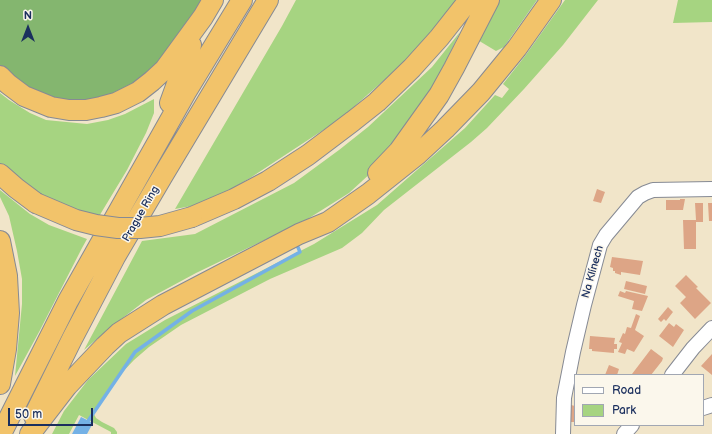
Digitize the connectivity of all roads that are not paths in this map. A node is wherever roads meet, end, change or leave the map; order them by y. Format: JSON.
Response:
{"nodes":[{"id":1,"x":213,"y":0,"type":"edge"},
{"id":2,"x":242,"y":0,"type":"edge"},
{"id":3,"x":268,"y":0,"type":"edge"},
{"id":4,"x":469,"y":0,"type":"edge"},
{"id":5,"x":489,"y":0,"type":"edge"},
{"id":6,"x":551,"y":0,"type":"edge"},
{"id":7,"x":203,"y":17,"type":"junction"},
{"id":8,"x":0,"y":76,"type":"edge"},
{"id":9,"x":152,"y":153,"type":"junction"},
{"id":10,"x":0,"y":174,"type":"edge"},
{"id":11,"x":712,"y":189,"type":"edge"},
{"id":12,"x":299,"y":234,"type":"junction"},
{"id":13,"x":0,"y":241,"type":"edge"},
{"id":14,"x":712,"y":328,"type":"edge"},
{"id":15,"x":673,"y":374,"type":"edge"},
{"id":16,"x":0,"y":384,"type":"edge"},
{"id":17,"x":631,"y":426,"type":"edge"},
{"id":18,"x":1,"y":434,"type":"edge"},
{"id":19,"x":25,"y":434,"type":"edge"},
{"id":20,"x":30,"y":434,"type":"edge"},
{"id":21,"x":563,"y":434,"type":"edge"},
{"id":22,"x":624,"y":434,"type":"edge"}],
"edges":[{"from":1,"to":7,"type":"highway"},
{"from":2,"to":9,"type":"highway","name":"Prague Ring"},
{"from":3,"to":19,"type":"highway","name":"Prague Ring"},
{"from":4,"to":10,"type":"highway","bridge":true},
{"from":5,"to":12,"type":"highway"},
{"from":6,"to":12,"type":"highway"},
{"from":7,"to":8,"type":"highway"},
{"from":7,"to":9,"type":"highway"},
{"from":9,"to":18,"type":"highway","name":"Prague Ring"},
{"from":11,"to":21,"type":"street","name":"Na Klínech"},
{"from":12,"to":20,"type":"highway"},
{"from":13,"to":16,"type":"highway"},
{"from":14,"to":15,"type":"street"},
{"from":17,"to":22,"type":"street"}]}
